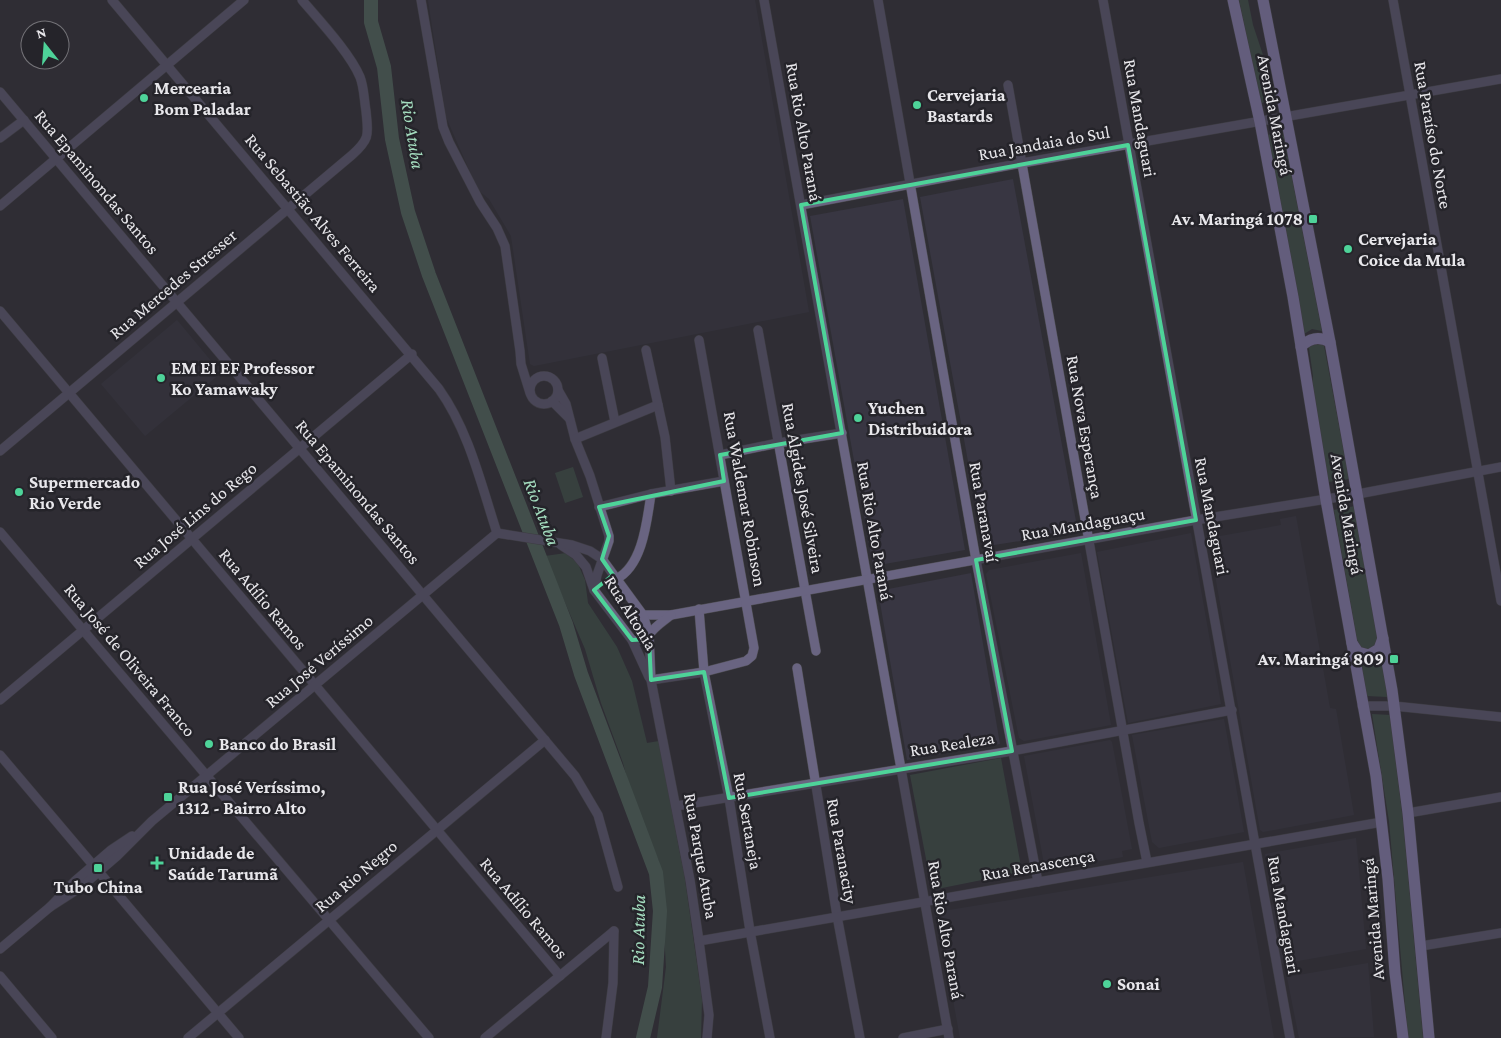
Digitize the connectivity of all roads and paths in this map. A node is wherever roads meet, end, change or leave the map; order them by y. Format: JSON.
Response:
{"nodes":[{"id":1,"x":112,"y":0,"type":"edge"},
{"id":2,"x":244,"y":0,"type":"edge"},
{"id":3,"x":302,"y":0,"type":"edge"},
{"id":4,"x":421,"y":0,"type":"edge"},
{"id":5,"x":764,"y":0,"type":"edge"},
{"id":6,"x":878,"y":0,"type":"edge"},
{"id":7,"x":1103,"y":0,"type":"edge"},
{"id":8,"x":1233,"y":0,"type":"edge"},
{"id":9,"x":1263,"y":0,"type":"edge"},
{"id":10,"x":1393,"y":0,"type":"edge"},
{"id":11,"x":167,"y":65,"type":"junction"},
{"id":12,"x":1501,"y":79,"type":"edge"},
{"id":13,"x":1008,"y":85,"type":"dead end"},
{"id":14,"x":0,"y":92,"type":"edge"},
{"id":15,"x":1409,"y":96,"type":"junction"},
{"id":16,"x":1286,"y":117,"type":"junction"},
{"id":17,"x":24,"y":120,"type":"junction"},
{"id":18,"x":1260,"y":122,"type":"junction"},
{"id":19,"x":0,"y":138,"type":"edge"},
{"id":20,"x":1128,"y":145,"type":"junction"},
{"id":21,"x":56,"y":158,"type":"junction"},
{"id":22,"x":1022,"y":163,"type":"junction"},
{"id":23,"x":910,"y":185,"type":"junction"},
{"id":24,"x":801,"y":205,"type":"junction"},
{"id":25,"x":0,"y":206,"type":"edge"},
{"id":26,"x":288,"y":209,"type":"junction"},
{"id":27,"x":177,"y":302,"type":"junction"},
{"id":28,"x":0,"y":312,"type":"edge"},
{"id":29,"x":758,"y":330,"type":"dead end"},
{"id":30,"x":699,"y":340,"type":"dead end"},
{"id":31,"x":1330,"y":342,"type":"junction"},
{"id":32,"x":1301,"y":347,"type":"junction"},
{"id":33,"x":646,"y":350,"type":"dead end"},
{"id":34,"x":412,"y":354,"type":"junction"},
{"id":35,"x":602,"y":358,"type":"dead end"},
{"id":36,"x":521,"y":364,"type":"junction"},
{"id":37,"x":539,"y":377,"type":"junction"},
{"id":38,"x":558,"y":390,"type":"junction"},
{"id":39,"x":69,"y":393,"type":"junction"},
{"id":40,"x":530,"y":393,"type":"junction"},
{"id":41,"x":552,"y":401,"type":"junction"},
{"id":42,"x":658,"y":405,"type":"junction"},
{"id":43,"x":569,"y":418,"type":"junction"},
{"id":44,"x":615,"y":422,"type":"junction"},
{"id":45,"x":842,"y":433,"type":"junction"},
{"id":46,"x":575,"y":439,"type":"junction"},
{"id":47,"x":778,"y":443,"type":"junction"},
{"id":48,"x":300,"y":448,"type":"junction"},
{"id":49,"x":0,"y":451,"type":"edge"},
{"id":50,"x":720,"y":455,"type":"junction"},
{"id":51,"x":1501,"y":467,"type":"edge"},
{"id":52,"x":1478,"y":472,"type":"junction"},
{"id":53,"x":724,"y":481,"type":"junction"},
{"id":54,"x":671,"y":491,"type":"junction"},
{"id":55,"x":651,"y":494,"type":"junction"},
{"id":56,"x":1358,"y":494,"type":"junction"},
{"id":57,"x":1326,"y":500,"type":"junction"},
{"id":58,"x":598,"y":507,"type":"junction"},
{"id":59,"x":1196,"y":520,"type":"junction"},
{"id":60,"x":0,"y":532,"type":"edge"},
{"id":61,"x":497,"y":533,"type":"junction"},
{"id":62,"x":609,"y":536,"type":"junction"},
{"id":63,"x":192,"y":539,"type":"junction"},
{"id":64,"x":1088,"y":540,"type":"junction"},
{"id":65,"x":559,"y":543,"type":"junction"},
{"id":66,"x":590,"y":551,"type":"junction"},
{"id":67,"x":602,"y":559,"type":"junction"},
{"id":68,"x":976,"y":560,"type":"junction"},
{"id":69,"x":616,"y":579,"type":"junction"},
{"id":70,"x":867,"y":579,"type":"junction"},
{"id":71,"x":594,"y":590,"type":"junction"},
{"id":72,"x":805,"y":591,"type":"junction"},
{"id":73,"x":423,"y":595,"type":"junction"},
{"id":74,"x":747,"y":601,"type":"junction"},
{"id":75,"x":1501,"y":601,"type":"edge"},
{"id":76,"x":699,"y":610,"type":"junction"},
{"id":77,"x":643,"y":615,"type":"junction"},
{"id":78,"x":671,"y":615,"type":"junction"},
{"id":79,"x":83,"y":630,"type":"junction"},
{"id":80,"x":649,"y":634,"type":"junction"},
{"id":81,"x":1383,"y":637,"type":"junction"},
{"id":82,"x":632,"y":640,"type":"junction"},
{"id":83,"x":1351,"y":642,"type":"junction"},
{"id":84,"x":816,"y":651,"type":"dead end"},
{"id":85,"x":797,"y":668,"type":"dead end"},
{"id":86,"x":704,"y":672,"type":"junction"},
{"id":87,"x":651,"y":680,"type":"junction"},
{"id":88,"x":315,"y":685,"type":"junction"},
{"id":89,"x":0,"y":700,"type":"edge"},
{"id":90,"x":1362,"y":706,"type":"junction"},
{"id":91,"x":1394,"y":706,"type":"junction"},
{"id":92,"x":1232,"y":710,"type":"junction"},
{"id":93,"x":1501,"y":717,"type":"edge"},
{"id":94,"x":1122,"y":730,"type":"junction"},
{"id":95,"x":545,"y":740,"type":"junction"},
{"id":96,"x":1012,"y":751,"type":"junction"},
{"id":97,"x":0,"y":754,"type":"edge"},
{"id":98,"x":901,"y":769,"type":"junction"},
{"id":99,"x":207,"y":776,"type":"junction"},
{"id":100,"x":814,"y":784,"type":"junction"},
{"id":101,"x":729,"y":798,"type":"junction"},
{"id":102,"x":1501,"y":798,"type":"edge"},
{"id":103,"x":676,"y":806,"type":"junction"},
{"id":104,"x":1408,"y":813,"type":"junction"},
{"id":105,"x":1382,"y":822,"type":"junction"},
{"id":106,"x":437,"y":830,"type":"junction"},
{"id":107,"x":1255,"y":845,"type":"junction"},
{"id":108,"x":1147,"y":862,"type":"junction"},
{"id":109,"x":96,"y":869,"type":"junction"},
{"id":110,"x":1038,"y":882,"type":"junction"},
{"id":111,"x":618,"y":886,"type":"dead end"},
{"id":112,"x":925,"y":901,"type":"junction"},
{"id":113,"x":837,"y":916,"type":"junction"},
{"id":114,"x":329,"y":920,"type":"junction"},
{"id":115,"x":750,"y":931,"type":"junction"},
{"id":116,"x":1501,"y":932,"type":"edge"},
{"id":117,"x":699,"y":941,"type":"junction"},
{"id":118,"x":1421,"y":946,"type":"junction"},
{"id":119,"x":0,"y":949,"type":"edge"},
{"id":120,"x":0,"y":976,"type":"edge"},
{"id":121,"x":560,"y":976,"type":"junction"},
{"id":122,"x":218,"y":1013,"type":"junction"},
{"id":123,"x":948,"y":1034,"type":"edge"},
{"id":124,"x":52,"y":1038,"type":"edge"},
{"id":125,"x":188,"y":1038,"type":"edge"},
{"id":126,"x":239,"y":1038,"type":"edge"},
{"id":127,"x":429,"y":1038,"type":"edge"},
{"id":128,"x":485,"y":1038,"type":"edge"},
{"id":129,"x":606,"y":1038,"type":"edge"},
{"id":130,"x":707,"y":1038,"type":"edge"},
{"id":131,"x":770,"y":1038,"type":"edge"},
{"id":132,"x":860,"y":1038,"type":"edge"},
{"id":133,"x":903,"y":1038,"type":"edge"},
{"id":134,"x":1290,"y":1038,"type":"edge"},
{"id":135,"x":1403,"y":1038,"type":"edge"},
{"id":136,"x":1429,"y":1038,"type":"edge"}],
"edges":[{"from":1,"to":11,"type":"street","name":"Rua Sebastião Alves Ferreira"},
{"from":2,"to":11,"type":"street"},
{"from":3,"to":26,"type":"street","name":"Rua Mercedes Stresser"},
{"from":4,"to":36,"type":"street"},
{"from":5,"to":24,"type":"street","name":"Rua Rio Alto Paraná"},
{"from":6,"to":23,"type":"street","name":"Rua Paranavaí"},
{"from":7,"to":20,"type":"street","name":"Rua Mandaguari"},
{"from":8,"to":18,"type":"main road","name":"Avenida Maringá"},
{"from":9,"to":16,"type":"main road","name":"Avenida Maringá"},
{"from":10,"to":15,"type":"street","name":"Rua Paraíso do Norte"},
{"from":11,"to":21,"type":"street"},
{"from":11,"to":26,"type":"street","name":"Rua Sebastião Alves Ferreira"},
{"from":12,"to":15,"type":"street","name":"Rua Jandaia do Sul"},
{"from":13,"to":22,"type":"street","name":"Rua Nova Esperança"},
{"from":14,"to":17,"type":"street","name":"Rua Epaminondas Santos"},
{"from":15,"to":16,"type":"street","name":"Rua Jandaia do Sul"},
{"from":15,"to":52,"type":"street","name":"Rua Paraíso do Norte"},
{"from":16,"to":18,"type":"street","name":"Rua Jandaia do Sul"},
{"from":16,"to":31,"type":"main road","name":"Avenida Maringá"},
{"from":17,"to":19,"type":"street"},
{"from":17,"to":21,"type":"street","name":"Rua Epaminondas Santos"},
{"from":18,"to":20,"type":"street","name":"Rua Jandaia do Sul"},
{"from":18,"to":32,"type":"main road","name":"Avenida Maringá"},
{"from":20,"to":22,"type":"street","name":"Rua Jandaia do Sul"},
{"from":20,"to":59,"type":"street","name":"Rua Mandaguari"},
{"from":21,"to":25,"type":"street"},
{"from":21,"to":27,"type":"street","name":"Rua Epaminondas Santos"},
{"from":22,"to":23,"type":"street","name":"Rua Jandaia do Sul"},
{"from":22,"to":64,"type":"street","name":"Rua Nova Esperança"},
{"from":23,"to":24,"type":"street","name":"Rua Jandaia do Sul"},
{"from":23,"to":68,"type":"street","name":"Rua Paranavaí"},
{"from":24,"to":45,"type":"street","name":"Rua Rio Alto Paraná"},
{"from":26,"to":27,"type":"street","name":"Rua Mercedes Stresser"},
{"from":26,"to":34,"type":"street","name":"Rua Sebastião Alves Ferreira"},
{"from":27,"to":39,"type":"street","name":"Rua Mercedes Stresser"},
{"from":27,"to":48,"type":"street","name":"Rua Epaminondas Santos"},
{"from":28,"to":39,"type":"street","name":"Rua Adílio Ramos"},
{"from":29,"to":47,"type":"street","name":"Rua Algides José Silveira"},
{"from":30,"to":50,"type":"street","name":"Rua Waldemar Robinson"},
{"from":31,"to":32,"type":"main road"},
{"from":31,"to":56,"type":"main road","name":"Avenida Maringá"},
{"from":32,"to":57,"type":"main road","name":"Avenida Maringá"},
{"from":33,"to":42,"type":"street"},
{"from":34,"to":48,"type":"street","name":"Rua José Lins do Rego"},
{"from":34,"to":61,"type":"street","name":"Rua Sebastião Alves Ferreira"},
{"from":35,"to":44,"type":"street"},
{"from":36,"to":37,"type":"street"},
{"from":36,"to":40,"type":"street"},
{"from":37,"to":38,"type":"street"},
{"from":37,"to":40,"type":"street"},
{"from":38,"to":41,"type":"street"},
{"from":38,"to":43,"type":"street"},
{"from":39,"to":49,"type":"street","name":"Rua Mercedes Stresser"},
{"from":39,"to":63,"type":"street","name":"Rua Adílio Ramos"},
{"from":40,"to":41,"type":"street"},
{"from":41,"to":43,"type":"street"},
{"from":42,"to":44,"type":"street"},
{"from":42,"to":54,"type":"street"},
{"from":43,"to":46,"type":"street"},
{"from":44,"to":46,"type":"street"},
{"from":45,"to":47,"type":"street"},
{"from":45,"to":70,"type":"street","name":"Rua Rio Alto Paraná"},
{"from":46,"to":58,"type":"street"},
{"from":47,"to":50,"type":"street"},
{"from":47,"to":72,"type":"street","name":"Rua Algides José Silveira"},
{"from":48,"to":63,"type":"street","name":"Rua José Lins do Rego"},
{"from":48,"to":73,"type":"street","name":"Rua Epaminondas Santos"},
{"from":50,"to":53,"type":"street","name":"Rua Waldemar Robinson"},
{"from":51,"to":52,"type":"street","name":"Rua Mandaguaçu"},
{"from":52,"to":56,"type":"street","name":"Rua Mandaguaçu"},
{"from":52,"to":75,"type":"street","name":"Rua Paraíso do Norte"},
{"from":53,"to":54,"type":"street"},
{"from":53,"to":74,"type":"street","name":"Rua Waldemar Robinson"},
{"from":54,"to":55,"type":"street"},
{"from":55,"to":58,"type":"street"},
{"from":55,"to":69,"type":"street"},
{"from":56,"to":57,"type":"street","name":"Rua Mandaguaçu"},
{"from":56,"to":81,"type":"main road","name":"Avenida Maringá"},
{"from":57,"to":59,"type":"street","name":"Rua Mandaguaçu"},
{"from":57,"to":83,"type":"main road","name":"Avenida Maringá"},
{"from":58,"to":62,"type":"street"},
{"from":59,"to":64,"type":"street","name":"Rua Mandaguaçu"},
{"from":59,"to":92,"type":"street","name":"Rua Mandaguari"},
{"from":60,"to":79,"type":"street","name":"Rua José de Oliveira Franco"},
{"from":61,"to":65,"type":"street"},
{"from":61,"to":73,"type":"street","name":"Rua José Veríssimo"},
{"from":62,"to":66,"type":"street"},
{"from":62,"to":67,"type":"street"},
{"from":63,"to":79,"type":"street","name":"Rua José Lins do Rego"},
{"from":63,"to":88,"type":"street","name":"Rua Adílio Ramos"},
{"from":64,"to":68,"type":"street","name":"Rua Mandaguaçu"},
{"from":64,"to":94,"type":"street","name":"Rua Nova Esperança"},
{"from":65,"to":66,"type":"street","name":"Rua Altonia"},
{"from":65,"to":71,"type":"street","name":"Rua Altonia"},
{"from":66,"to":67,"type":"street","name":"Rua Altonia"},
{"from":67,"to":69,"type":"street","name":"Rua Altonia"},
{"from":67,"to":71,"type":"street"},
{"from":68,"to":70,"type":"street","name":"Rua Mandaguaçu"},
{"from":68,"to":96,"type":"street","name":"Rua Paranavaí"},
{"from":69,"to":71,"type":"street"},
{"from":69,"to":77,"type":"street","name":"Rua Altonia"},
{"from":70,"to":72,"type":"street","name":"Rua Mandaguaçu"},
{"from":70,"to":98,"type":"street","name":"Rua Rio Alto Paraná"},
{"from":71,"to":82,"type":"street","name":"Rua Altonia"},
{"from":72,"to":74,"type":"street","name":"Rua Mandaguaçu"},
{"from":72,"to":84,"type":"street","name":"Rua Algides José Silveira"},
{"from":73,"to":88,"type":"street","name":"Rua José Veríssimo"},
{"from":73,"to":95,"type":"street","name":"Rua Epaminondas Santos"},
{"from":74,"to":76,"type":"street","name":"Rua Mandaguaçu"},
{"from":74,"to":86,"type":"street","name":"Rua Waldemar Robinson"},
{"from":76,"to":78,"type":"street","name":"Rua Mandaguaçu"},
{"from":76,"to":86,"type":"street","name":"Rua Sertaneja"},
{"from":77,"to":78,"type":"street","name":"Rua Mandaguaçu"},
{"from":77,"to":80,"type":"street","name":"Rua Altonia"},
{"from":78,"to":80,"type":"street"},
{"from":79,"to":89,"type":"street","name":"Rua José Lins do Rego"},
{"from":79,"to":99,"type":"street","name":"Rua José de Oliveira Franco"},
{"from":80,"to":82,"type":"street"},
{"from":80,"to":87,"type":"street","name":"Rua Altonia"},
{"from":81,"to":83,"type":"main road"},
{"from":81,"to":91,"type":"main road","name":"Avenida Maringá"},
{"from":82,"to":87,"type":"street","name":"Rua Altonia"},
{"from":83,"to":90,"type":"main road","name":"Avenida Maringá"},
{"from":85,"to":100,"type":"street","name":"Rua Paranacity"},
{"from":86,"to":87,"type":"street"},
{"from":86,"to":101,"type":"street","name":"Rua Sertaneja"},
{"from":87,"to":103,"type":"street","name":"Rua Parque Atuba"},
{"from":88,"to":99,"type":"street","name":"Rua José Veríssimo"},
{"from":88,"to":106,"type":"street","name":"Rua Adílio Ramos"},
{"from":90,"to":91,"type":"street"},
{"from":90,"to":105,"type":"main road","name":"Avenida Maringá"},
{"from":91,"to":93,"type":"street"},
{"from":91,"to":104,"type":"main road","name":"Avenida Maringá"},
{"from":92,"to":94,"type":"street","name":"Rua Realeza"},
{"from":92,"to":107,"type":"street","name":"Rua Mandaguari"},
{"from":94,"to":96,"type":"street","name":"Rua Realeza"},
{"from":94,"to":108,"type":"street","name":"Rua Nova Esperança"},
{"from":95,"to":106,"type":"street","name":"Rua Rio Negro"},
{"from":95,"to":111,"type":"street","name":"Rua Epaminondas Santos"},
{"from":96,"to":98,"type":"street","name":"Rua Realeza"},
{"from":96,"to":110,"type":"street","name":"Rua Paranavaí"},
{"from":97,"to":109,"type":"street"},
{"from":98,"to":100,"type":"street","name":"Rua Realeza"},
{"from":98,"to":112,"type":"street","name":"Rua Rio Alto Paraná"},
{"from":99,"to":109,"type":"street","name":"Rua José Veríssimo"},
{"from":99,"to":114,"type":"street","name":"Rua José de Oliveira Franco"},
{"from":100,"to":101,"type":"street","name":"Rua Realeza"},
{"from":100,"to":113,"type":"street","name":"Rua Paranacity"},
{"from":101,"to":103,"type":"street","name":"Rua Realeza"},
{"from":101,"to":115,"type":"street","name":"Rua Sertaneja"},
{"from":102,"to":104,"type":"street"},
{"from":103,"to":117,"type":"street","name":"Rua Parque Atuba"},
{"from":104,"to":118,"type":"main road","name":"Avenida Maringá"},
{"from":105,"to":107,"type":"street","name":"Rua Renascença"},
{"from":105,"to":135,"type":"main road","name":"Avenida Maringá"},
{"from":106,"to":114,"type":"street","name":"Rua Rio Negro"},
{"from":106,"to":121,"type":"street","name":"Rua Adílio Ramos"},
{"from":107,"to":108,"type":"street","name":"Rua Renascença"},
{"from":107,"to":134,"type":"street","name":"Rua Mandaguari"},
{"from":108,"to":110,"type":"street","name":"Rua Renascença"},
{"from":109,"to":119,"type":"street","name":"Rua José Veríssimo"},
{"from":109,"to":122,"type":"street"},
{"from":110,"to":112,"type":"street","name":"Rua Renascença"},
{"from":112,"to":113,"type":"street","name":"Rua Renascença"},
{"from":112,"to":123,"type":"street","name":"Rua Rio Alto Paraná"},
{"from":113,"to":115,"type":"street","name":"Rua Renascença"},
{"from":113,"to":132,"type":"street","name":"Rua Paranacity"},
{"from":114,"to":122,"type":"street","name":"Rua Rio Negro"},
{"from":114,"to":127,"type":"street","name":"Rua José de Oliveira Franco"},
{"from":115,"to":117,"type":"street","name":"Rua Renascença"},
{"from":115,"to":131,"type":"street","name":"Rua Sertaneja"},
{"from":116,"to":118,"type":"street"},
{"from":117,"to":130,"type":"street","name":"Rua Parque Atuba"},
{"from":118,"to":136,"type":"main road","name":"Avenida Maringá"},
{"from":120,"to":124,"type":"street"},
{"from":121,"to":128,"type":"street"},
{"from":121,"to":129,"type":"street"},
{"from":122,"to":125,"type":"street","name":"Rua Rio Negro"},
{"from":122,"to":126,"type":"street"},
{"from":123,"to":133,"type":"street"}]}
